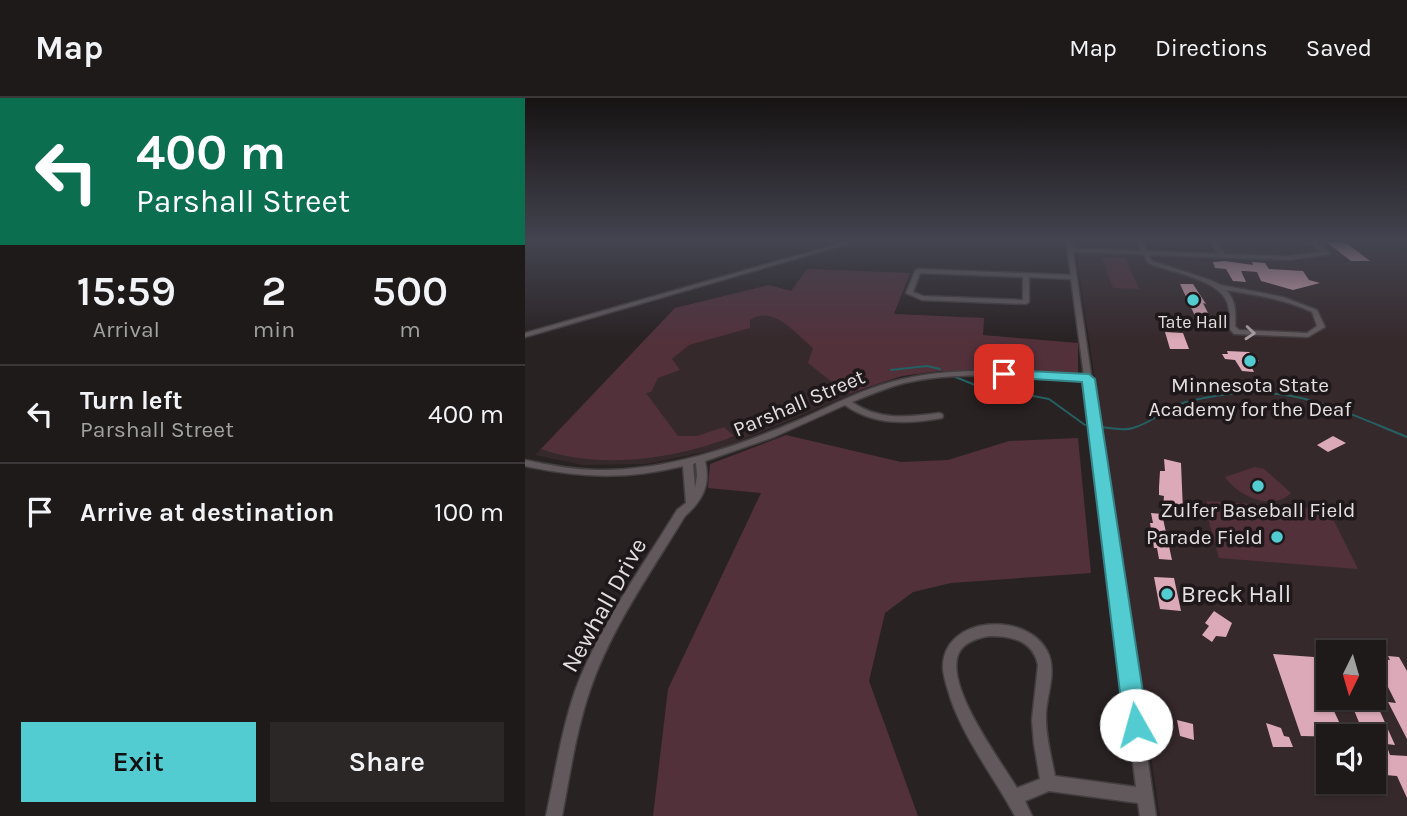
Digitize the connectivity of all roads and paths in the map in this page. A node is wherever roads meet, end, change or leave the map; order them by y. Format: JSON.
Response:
{"nodes":[{"id":1,"x":737,"y":275,"type":"edge"},
{"id":2,"x":917,"y":275,"type":"edge"},
{"id":3,"x":1013,"y":275,"type":"edge"},
{"id":4,"x":1026,"y":275,"type":"junction"},
{"id":5,"x":1191,"y":275,"type":"edge"},
{"id":6,"x":1075,"y":277,"type":"joint"},
{"id":7,"x":1221,"y":290,"type":"junction"},
{"id":8,"x":525,"y":335,"type":"edge"},
{"id":9,"x":1089,"y":379,"type":"junction"},
{"id":10,"x":846,"y":402,"type":"junction"},
{"id":11,"x":939,"y":416,"type":"dead end"},
{"id":12,"x":700,"y":461,"type":"junction"},
{"id":13,"x":526,"y":464,"type":"edge"},
{"id":14,"x":688,"y":464,"type":"junction"},
{"id":15,"x":691,"y":506,"type":"junction"},
{"id":16,"x":1049,"y":783,"type":"junction"},
{"id":17,"x":1145,"y":796,"type":"junction"},
{"id":18,"x":1015,"y":797,"type":"junction"},
{"id":19,"x":554,"y":816,"type":"edge"},
{"id":20,"x":1024,"y":816,"type":"edge"},
{"id":21,"x":1148,"y":816,"type":"edge"}],
"edges":[{"from":1,"to":8,"type":"street"},
{"from":2,"to":4,"type":"street"},
{"from":3,"to":4,"type":"street"},
{"from":4,"to":6,"type":"street"},
{"from":5,"to":7,"type":"street"},
{"from":6,"to":9,"type":"street"},
{"from":7,"to":7,"type":"street","one_way":true},
{"from":9,"to":10,"type":"street","name":"Parshall Street"},
{"from":9,"to":17,"type":"street"},
{"from":10,"to":11,"type":"street"},
{"from":10,"to":12,"type":"street","name":"Parshall Street"},
{"from":12,"to":14,"type":"street","name":"Parshall Street"},
{"from":12,"to":15,"type":"street","name":"Newhall Drive"},
{"from":13,"to":14,"type":"street","name":"Parshall Street"},
{"from":14,"to":15,"type":"street"},
{"from":15,"to":19,"type":"street","name":"Newhall Drive"},
{"from":16,"to":17,"type":"street"},
{"from":16,"to":18,"type":"street"},
{"from":16,"to":18,"type":"street"},
{"from":17,"to":21,"type":"street"},
{"from":18,"to":20,"type":"street"}]}
